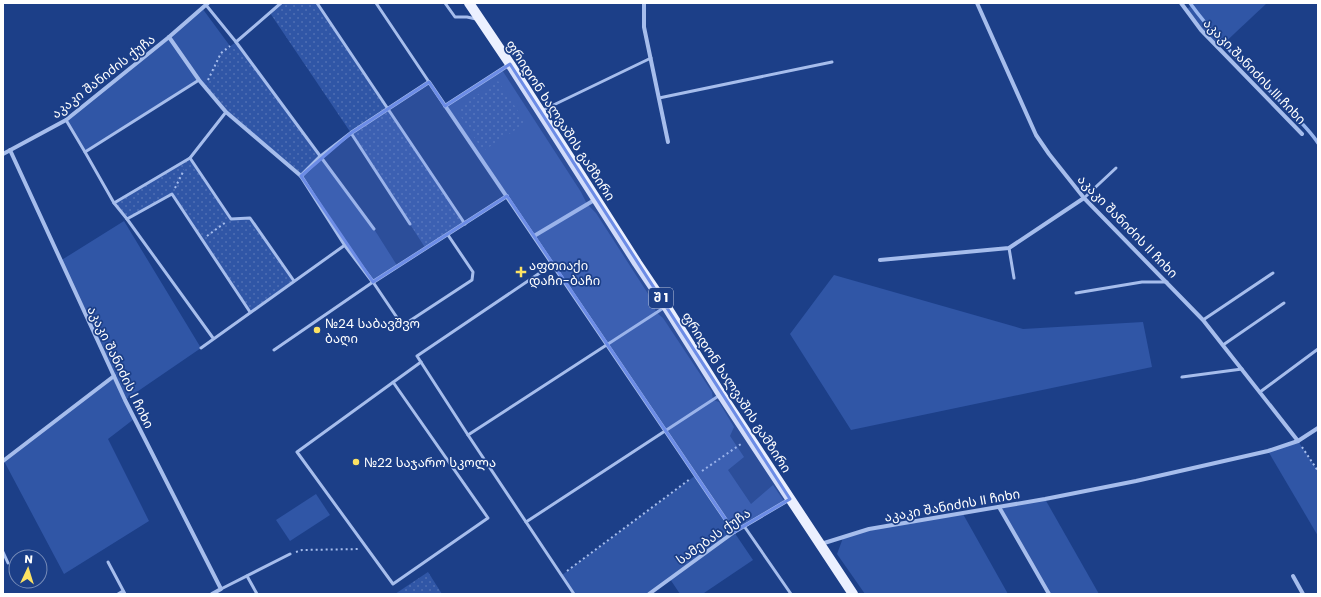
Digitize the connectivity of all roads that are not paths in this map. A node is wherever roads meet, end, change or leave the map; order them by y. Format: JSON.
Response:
{"nodes":[{"id":1,"x":281,"y":3,"type":"edge"},
{"id":2,"x":317,"y":3,"type":"edge"},
{"id":3,"x":376,"y":3,"type":"edge"},
{"id":4,"x":445,"y":3,"type":"edge"},
{"id":5,"x":469,"y":3,"type":"edge"},
{"id":6,"x":644,"y":3,"type":"edge"},
{"id":7,"x":977,"y":3,"type":"edge"},
{"id":8,"x":1181,"y":3,"type":"edge"},
{"id":9,"x":207,"y":4,"type":"edge"},
{"id":10,"x":480,"y":20,"type":"junction"},
{"id":11,"x":169,"y":37,"type":"junction"},
{"id":12,"x":236,"y":42,"type":"junction"},
{"id":13,"x":651,"y":58,"type":"junction"},
{"id":14,"x":832,"y":62,"type":"dead end"},
{"id":15,"x":510,"y":64,"type":"junction"},
{"id":16,"x":199,"y":80,"type":"junction"},
{"id":17,"x":429,"y":82,"type":"junction"},
{"id":18,"x":659,"y":98,"type":"junction"},
{"id":19,"x":446,"y":106,"type":"junction"},
{"id":20,"x":388,"y":108,"type":"junction"},
{"id":21,"x":226,"y":112,"type":"junction"},
{"id":22,"x":540,"y":112,"type":"junction"},
{"id":23,"x":66,"y":120,"type":"junction"},
{"id":24,"x":351,"y":133,"type":"junction"},
{"id":25,"x":1302,"y":134,"type":"dead end"},
{"id":26,"x":668,"y":142,"type":"dead end"},
{"id":27,"x":10,"y":150,"type":"junction"},
{"id":28,"x":85,"y":152,"type":"junction"},
{"id":29,"x":3,"y":154,"type":"edge"},
{"id":30,"x":320,"y":157,"type":"junction"},
{"id":31,"x":190,"y":158,"type":"junction"},
{"id":32,"x":1116,"y":168,"type":"dead end"},
{"id":33,"x":301,"y":176,"type":"junction"},
{"id":34,"x":506,"y":196,"type":"junction"},
{"id":35,"x":1084,"y":198,"type":"junction"},
{"id":36,"x":596,"y":199,"type":"junction"},
{"id":37,"x":114,"y":203,"type":"junction"},
{"id":38,"x":127,"y":219,"type":"junction"},
{"id":39,"x":410,"y":224,"type":"dead end"},
{"id":40,"x":465,"y":224,"type":"junction"},
{"id":41,"x":374,"y":229,"type":"dead end"},
{"id":42,"x":448,"y":235,"type":"junction"},
{"id":43,"x":534,"y":236,"type":"junction"},
{"id":44,"x":345,"y":244,"type":"junction"},
{"id":45,"x":1008,"y":248,"type":"junction"},
{"id":46,"x":880,"y":260,"type":"dead end"},
{"id":47,"x":553,"y":264,"type":"junction"},
{"id":48,"x":1273,"y":273,"type":"dead end"},
{"id":49,"x":1014,"y":278,"type":"dead end"},
{"id":50,"x":294,"y":280,"type":"junction"},
{"id":51,"x":374,"y":282,"type":"junction"},
{"id":52,"x":1168,"y":282,"type":"junction"},
{"id":53,"x":1076,"y":293,"type":"dead end"},
{"id":54,"x":1284,"y":303,"type":"dead end"},
{"id":55,"x":666,"y":306,"type":"junction"},
{"id":56,"x":250,"y":312,"type":"junction"},
{"id":57,"x":1203,"y":320,"type":"junction"},
{"id":58,"x":213,"y":338,"type":"junction"},
{"id":59,"x":607,"y":344,"type":"junction"},
{"id":60,"x":1223,"y":345,"type":"junction"},
{"id":61,"x":200,"y":348,"type":"dead end"},
{"id":62,"x":1318,"y":349,"type":"edge"},
{"id":63,"x":274,"y":350,"type":"dead end"},
{"id":64,"x":421,"y":362,"type":"junction"},
{"id":65,"x":1242,"y":369,"type":"junction"},
{"id":66,"x":114,"y":376,"type":"junction"},
{"id":67,"x":1182,"y":377,"type":"dead end"},
{"id":68,"x":393,"y":382,"type":"junction"},
{"id":69,"x":1260,"y":392,"type":"junction"},
{"id":70,"x":721,"y":394,"type":"junction"},
{"id":71,"x":1318,"y":428,"type":"edge"},
{"id":72,"x":666,"y":431,"type":"junction"},
{"id":73,"x":468,"y":435,"type":"junction"},
{"id":74,"x":1298,"y":441,"type":"junction"},
{"id":75,"x":3,"y":461,"type":"edge"},
{"id":76,"x":790,"y":498,"type":"junction"},
{"id":77,"x":999,"y":507,"type":"junction"},
{"id":78,"x":526,"y":522,"type":"junction"},
{"id":79,"x":744,"y":526,"type":"junction"},
{"id":80,"x":734,"y":532,"type":"junction"},
{"id":81,"x":821,"y":544,"type":"junction"},
{"id":82,"x":3,"y":552,"type":"edge"},
{"id":83,"x":290,"y":554,"type":"road end"},
{"id":84,"x":108,"y":562,"type":"dead end"},
{"id":85,"x":8,"y":563,"type":"dead end"},
{"id":86,"x":247,"y":576,"type":"junction"},
{"id":87,"x":1293,"y":576,"type":"dead end"},
{"id":88,"x":222,"y":589,"type":"junction"},
{"id":89,"x":124,"y":592,"type":"edge"},
{"id":90,"x":118,"y":594,"type":"edge"},
{"id":91,"x":212,"y":594,"type":"edge"},
{"id":92,"x":257,"y":594,"type":"edge"},
{"id":93,"x":574,"y":594,"type":"edge"},
{"id":94,"x":649,"y":594,"type":"edge"},
{"id":95,"x":791,"y":594,"type":"edge"},
{"id":96,"x":853,"y":594,"type":"edge"},
{"id":97,"x":1049,"y":594,"type":"edge"},
{"id":98,"x":1303,"y":594,"type":"edge"}],
"edges":[{"from":1,"to":12,"type":"lane"},
{"from":2,"to":20,"type":"lane"},
{"from":3,"to":17,"type":"lane"},
{"from":4,"to":10,"type":"lane"},
{"from":5,"to":10,"type":"main road","name":"ფრიდონ ხალვაშის გამზირი","number":"შ 1"},
{"from":6,"to":13,"type":"street"},
{"from":7,"to":35,"type":"street","name":"აკაკი შანიძის II ჩიხი"},
{"from":8,"to":25,"type":"street","name":"აკაკი შანიძის III ჩიხი"},
{"from":9,"to":11,"type":"street","name":"აკაკი შანიძის ქუჩა"},
{"from":9,"to":12,"type":"lane"},
{"from":10,"to":15,"type":"main road","name":"ფრიდონ ხალვაშის გამზირი","number":"შ 1"},
{"from":11,"to":16,"type":"street"},
{"from":11,"to":23,"type":"street","name":"აკაკი შანიძის ქუჩა"},
{"from":12,"to":30,"type":"lane"},
{"from":13,"to":18,"type":"street"},
{"from":13,"to":22,"type":"lane"},
{"from":14,"to":18,"type":"lane"},
{"from":15,"to":19,"type":"street"},
{"from":15,"to":22,"type":"main road","name":"ფრიდონ ხალვაშის გამზირი","number":"შ 1"},
{"from":16,"to":21,"type":"street"},
{"from":16,"to":28,"type":"lane"},
{"from":17,"to":19,"type":"street"},
{"from":17,"to":20,"type":"street"},
{"from":18,"to":26,"type":"street"},
{"from":19,"to":34,"type":"street"},
{"from":20,"to":24,"type":"street"},
{"from":20,"to":40,"type":"lane"},
{"from":21,"to":31,"type":"lane"},
{"from":21,"to":33,"type":"street"},
{"from":22,"to":36,"type":"main road","name":"ფრიდონ ხალვაშის გამზირი","number":"შ 1"},
{"from":23,"to":27,"type":"street","name":"აკაკი შანიძის ქუჩა"},
{"from":23,"to":28,"type":"lane"},
{"from":24,"to":30,"type":"street"},
{"from":24,"to":39,"type":"lane"},
{"from":27,"to":29,"type":"street","name":"აკაკი შანიძის ქუჩა"},
{"from":27,"to":66,"type":"street","name":"აკაკი შანიძის I ჩიხი"},
{"from":28,"to":37,"type":"lane"},
{"from":30,"to":33,"type":"street"},
{"from":30,"to":41,"type":"lane"},
{"from":31,"to":37,"type":"lane"},
{"from":31,"to":50,"type":"lane"},
{"from":32,"to":35,"type":"lane"},
{"from":33,"to":44,"type":"street"},
{"from":34,"to":40,"type":"street"},
{"from":34,"to":43,"type":"street"},
{"from":35,"to":45,"type":"street"},
{"from":35,"to":52,"type":"street","name":"აკაკი შანიძის II ჩიხი"},
{"from":36,"to":43,"type":"street"},
{"from":36,"to":55,"type":"main road","name":"ფრიდონ ხალვაშის გამზირი","number":"შ 1"},
{"from":37,"to":38,"type":"lane"},
{"from":38,"to":56,"type":"lane"},
{"from":38,"to":58,"type":"lane"},
{"from":40,"to":42,"type":"street"},
{"from":42,"to":51,"type":"street"},
{"from":42,"to":51,"type":"lane"},
{"from":43,"to":47,"type":"street"},
{"from":44,"to":50,"type":"lane"},
{"from":44,"to":51,"type":"street"},
{"from":45,"to":46,"type":"street"},
{"from":45,"to":49,"type":"lane"},
{"from":47,"to":59,"type":"street"},
{"from":47,"to":64,"type":"lane"},
{"from":48,"to":57,"type":"lane"},
{"from":50,"to":56,"type":"lane"},
{"from":51,"to":63,"type":"lane"},
{"from":52,"to":53,"type":"lane"},
{"from":52,"to":57,"type":"street","name":"აკაკი შანიძის II ჩიხი"},
{"from":54,"to":60,"type":"lane"},
{"from":55,"to":59,"type":"lane"},
{"from":55,"to":70,"type":"main road","name":"ფრიდონ ხალვაშის გამზირი","number":"შ 1"},
{"from":56,"to":58,"type":"lane"},
{"from":57,"to":60,"type":"street","name":"აკაკი შანიძის II ჩიხი"},
{"from":58,"to":61,"type":"lane"},
{"from":59,"to":72,"type":"street"},
{"from":59,"to":73,"type":"lane"},
{"from":60,"to":65,"type":"street","name":"აკაკი შანიძის II ჩიხი"},
{"from":62,"to":69,"type":"lane"},
{"from":64,"to":68,"type":"lane"},
{"from":64,"to":73,"type":"lane"},
{"from":65,"to":67,"type":"lane"},
{"from":65,"to":69,"type":"street","name":"აკაკი შანიძის II ჩიხი"},
{"from":66,"to":75,"type":"street"},
{"from":66,"to":88,"type":"street","name":"აკაკი შანიძის I ჩიხი"},
{"from":68,"to":68,"type":"lane"},
{"from":69,"to":74,"type":"street","name":"აკაკი შანიძის II ჩიხი"},
{"from":70,"to":72,"type":"lane"},
{"from":70,"to":76,"type":"main road","name":"ფრიდონ ხალვაშის გამზირი","number":"შ 1"},
{"from":71,"to":74,"type":"street","name":"აკაკი შანიძის II ჩიხი"},
{"from":72,"to":78,"type":"lane"},
{"from":72,"to":80,"type":"street"},
{"from":73,"to":78,"type":"lane"},
{"from":74,"to":77,"type":"street","name":"აკაკი შანიძის II ჩიხი"},
{"from":76,"to":79,"type":"street","name":"სამებას ქუჩა"},
{"from":76,"to":81,"type":"main road","name":"ფრიდონ ხალვაშის გამზირი","number":"შ 1"},
{"from":77,"to":81,"type":"street","name":"აკაკი შანიძის II ჩიხი"},
{"from":77,"to":97,"type":"street"},
{"from":78,"to":93,"type":"lane"},
{"from":79,"to":80,"type":"street","name":"სამებას ქუჩა"},
{"from":79,"to":95,"type":"lane"},
{"from":80,"to":94,"type":"street","name":"სამებას ქუჩა"},
{"from":81,"to":96,"type":"main road","name":"ფრიდონ ხალვაშის გამზირი","number":"შ 1"},
{"from":82,"to":85,"type":"lane"},
{"from":83,"to":86,"type":"lane"},
{"from":84,"to":89,"type":"lane"},
{"from":86,"to":88,"type":"lane"},
{"from":86,"to":92,"type":"lane"},
{"from":87,"to":98,"type":"street"},
{"from":88,"to":91,"type":"street"},
{"from":89,"to":90,"type":"lane"}]}
